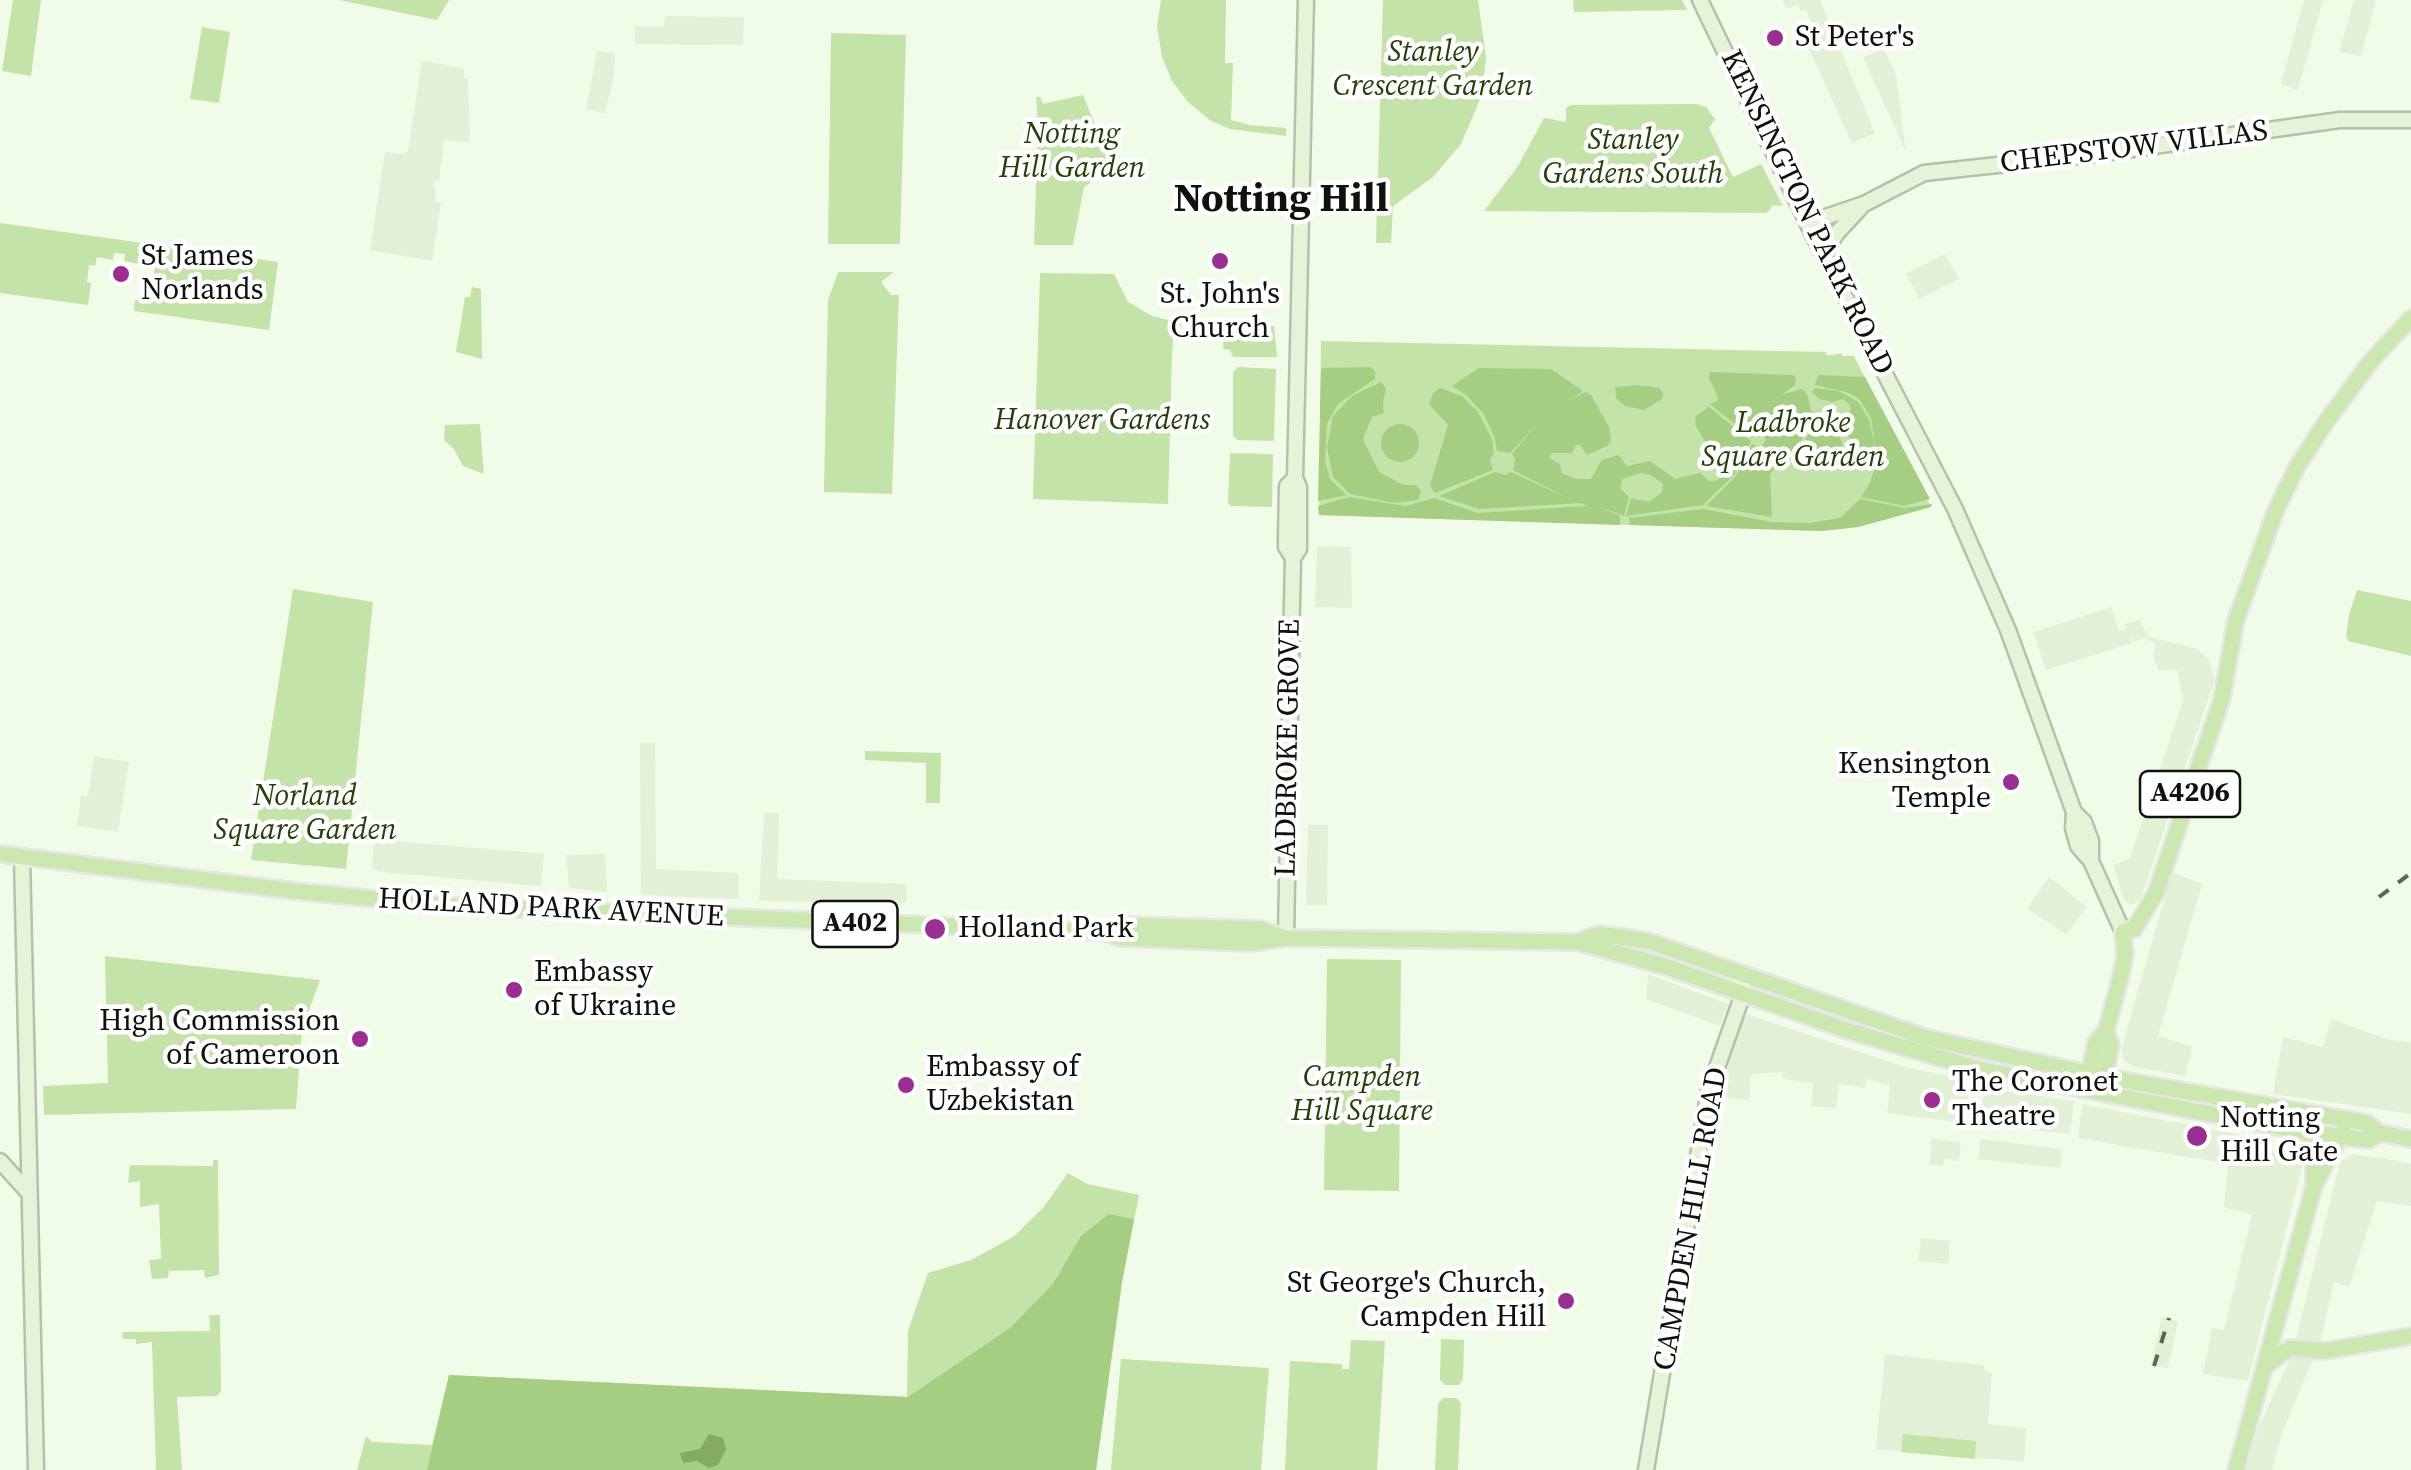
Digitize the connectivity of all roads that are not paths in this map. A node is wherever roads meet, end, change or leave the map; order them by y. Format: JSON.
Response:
{"nodes":[{"id":1,"x":1306,"y":0,"type":"edge"},
{"id":2,"x":1700,"y":0,"type":"edge"},
{"id":3,"x":2411,"y":120,"type":"edge"},
{"id":4,"x":1864,"y":204,"type":"junction"},
{"id":5,"x":1808,"y":223,"type":"junction"},
{"id":6,"x":1824,"y":256,"type":"junction"},
{"id":7,"x":2411,"y":318,"type":"edge"},
{"id":8,"x":0,"y":854,"type":"edge"},
{"id":9,"x":22,"y":857,"type":"junction"},
{"id":10,"x":2123,"y":932,"type":"junction"},
{"id":11,"x":1286,"y":938,"type":"junction"},
{"id":12,"x":1620,"y":945,"type":"junction"},
{"id":13,"x":1737,"y":972,"type":"junction"},
{"id":14,"x":1742,"y":996,"type":"junction"},
{"id":15,"x":2097,"y":1075,"type":"junction"},
{"id":16,"x":2094,"y":1093,"type":"junction"},
{"id":17,"x":2352,"y":1120,"type":"junction"},
{"id":18,"x":2308,"y":1133,"type":"junction"},
{"id":19,"x":2379,"y":1133,"type":"junction"},
{"id":20,"x":2340,"y":1136,"type":"junction"},
{"id":21,"x":2411,"y":1139,"type":"edge"},
{"id":22,"x":0,"y":1161,"type":"edge"},
{"id":23,"x":2314,"y":1186,"type":"junction"},
{"id":24,"x":28,"y":1193,"type":"junction"},
{"id":25,"x":2280,"y":1315,"type":"junction"},
{"id":26,"x":2411,"y":1336,"type":"edge"},
{"id":27,"x":2290,"y":1348,"type":"junction"},
{"id":28,"x":2264,"y":1367,"type":"junction"},
{"id":29,"x":36,"y":1470,"type":"edge"},
{"id":30,"x":1646,"y":1470,"type":"edge"},
{"id":31,"x":2236,"y":1470,"type":"edge"}],
"edges":[{"from":1,"to":11,"type":"main road","name":"LADBROKE GROVE"},
{"from":2,"to":5,"type":"main road","name":"KENSINGTON PARK ROAD"},
{"from":3,"to":4,"type":"main road","name":"CHEPSTOW VILLAS"},
{"from":4,"to":5,"type":"main road","name":"CHEPSTOW VILLAS"},
{"from":4,"to":6,"type":"main road","name":"CHEPSTOW VILLAS"},
{"from":5,"to":6,"type":"main road","name":"KENSINGTON PARK ROAD"},
{"from":6,"to":10,"type":"main road","name":"KENSINGTON PARK ROAD"},
{"from":7,"to":10,"type":"main road","number":"A4206"},
{"from":8,"to":9,"type":"main road","name":"HOLLAND PARK AVENUE","number":"A402"},
{"from":9,"to":11,"type":"main road","name":"HOLLAND PARK AVENUE","number":"A402"},
{"from":9,"to":24,"type":"main road"},
{"from":10,"to":15,"type":"main road"},
{"from":11,"to":12,"type":"main road","name":"HOLLAND PARK AVENUE","number":"A402"},
{"from":12,"to":13,"type":"main road","number":"A402"},
{"from":12,"to":14,"type":"main road","number":"A402"},
{"from":13,"to":14,"type":"main road"},
{"from":13,"to":15,"type":"main road","number":"A402"},
{"from":14,"to":16,"type":"main road","number":"A402"},
{"from":14,"to":30,"type":"main road","name":"CAMPDEN HILL ROAD"},
{"from":15,"to":16,"type":"main road"},
{"from":15,"to":17,"type":"main road","number":"A402"},
{"from":16,"to":18,"type":"main road","number":"A402"},
{"from":17,"to":19,"type":"main road","number":"A402"},
{"from":17,"to":20,"type":"main road"},
{"from":18,"to":20,"type":"main road","number":"A402"},
{"from":18,"to":23,"type":"main road"},
{"from":19,"to":20,"type":"main road","number":"A402"},
{"from":19,"to":21,"type":"main road","number":"A402"},
{"from":20,"to":23,"type":"main road"},
{"from":22,"to":24,"type":"main road"},
{"from":23,"to":25,"type":"main road"},
{"from":24,"to":29,"type":"main road"},
{"from":25,"to":27,"type":"main road"},
{"from":25,"to":28,"type":"main road"},
{"from":26,"to":27,"type":"main road"},
{"from":27,"to":28,"type":"main road"},
{"from":28,"to":31,"type":"main road"}]}
